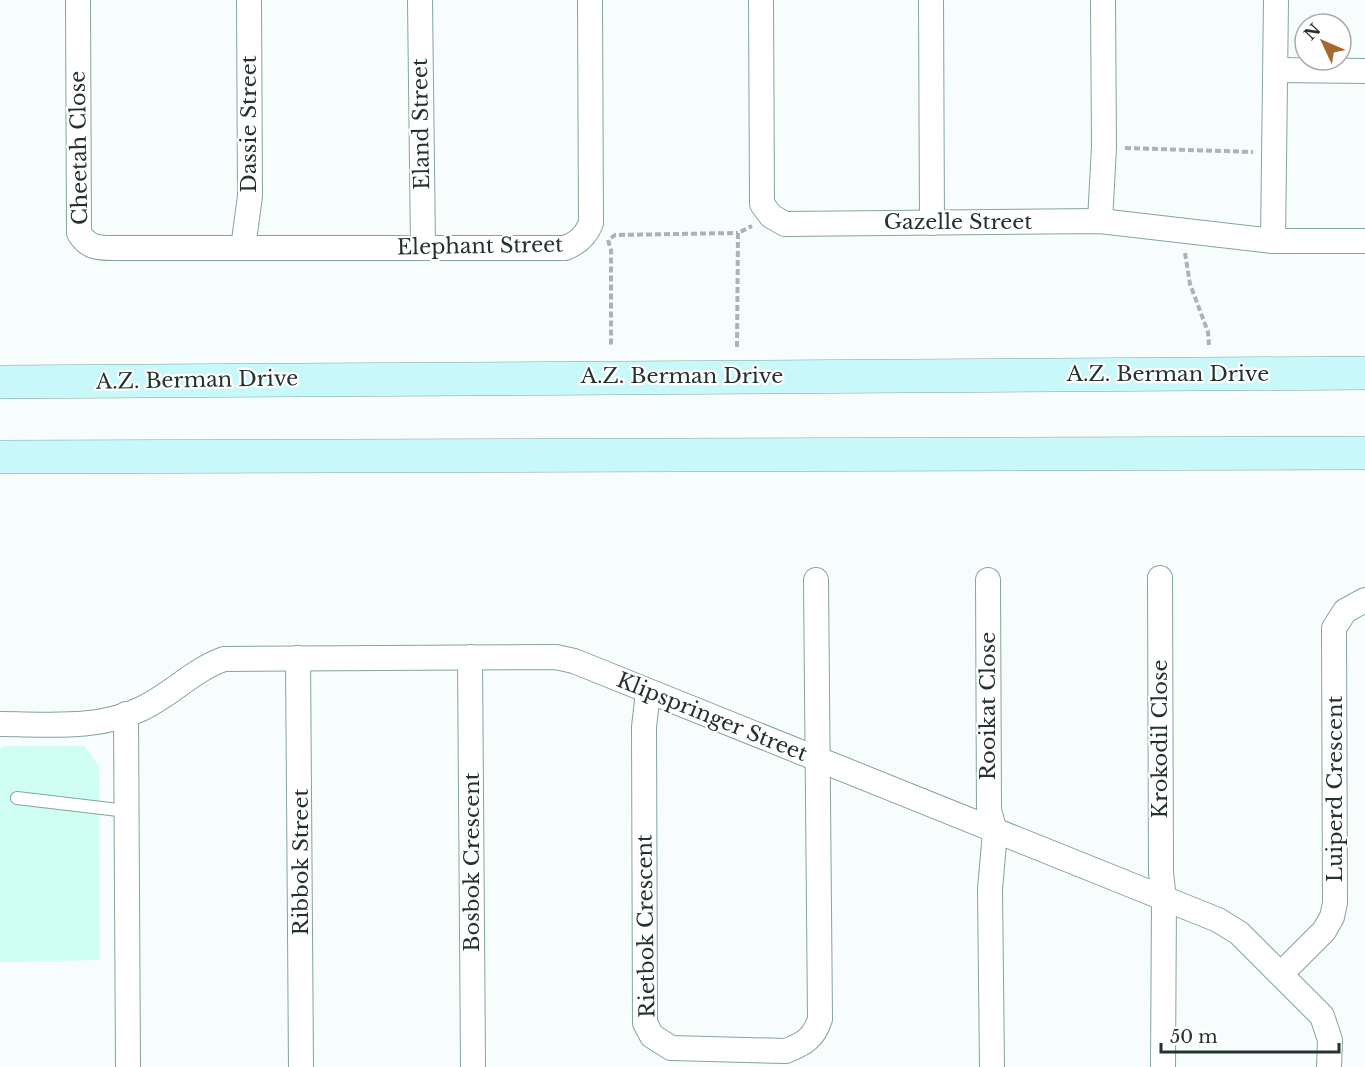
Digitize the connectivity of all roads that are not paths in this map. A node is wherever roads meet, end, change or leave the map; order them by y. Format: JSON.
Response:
{"nodes":[{"id":1,"x":78,"y":0,"type":"edge"},
{"id":2,"x":249,"y":0,"type":"edge"},
{"id":3,"x":420,"y":0,"type":"edge"},
{"id":4,"x":590,"y":0,"type":"edge"},
{"id":5,"x":761,"y":0,"type":"edge"},
{"id":6,"x":932,"y":0,"type":"edge"},
{"id":7,"x":1103,"y":0,"type":"edge"},
{"id":8,"x":1276,"y":0,"type":"edge"},
{"id":9,"x":1276,"y":70,"type":"junction"},
{"id":10,"x":1365,"y":71,"type":"edge"},
{"id":11,"x":1100,"y":221,"type":"junction"},
{"id":12,"x":932,"y":223,"type":"junction"},
{"id":13,"x":1365,"y":241,"type":"edge"},
{"id":14,"x":1273,"y":242,"type":"junction"},
{"id":15,"x":243,"y":248,"type":"junction"},
{"id":16,"x":423,"y":248,"type":"junction"},
{"id":17,"x":1365,"y":373,"type":"edge"},
{"id":18,"x":0,"y":382,"type":"edge"},
{"id":19,"x":1365,"y":453,"type":"edge"},
{"id":20,"x":0,"y":457,"type":"edge"},
{"id":21,"x":1160,"y":579,"type":"dead end"},
{"id":22,"x":816,"y":580,"type":"dead end"},
{"id":23,"x":988,"y":580,"type":"dead end"},
{"id":24,"x":1365,"y":600,"type":"edge"},
{"id":25,"x":470,"y":657,"type":"junction"},
{"id":26,"x":298,"y":658,"type":"junction"},
{"id":27,"x":648,"y":692,"type":"junction"},
{"id":28,"x":126,"y":714,"type":"junction"},
{"id":29,"x":0,"y":724,"type":"edge"},
{"id":30,"x":816,"y":759,"type":"junction"},
{"id":31,"x":17,"y":798,"type":"dead end"},
{"id":32,"x":127,"y":811,"type":"junction"},
{"id":33,"x":995,"y":832,"type":"junction"},
{"id":34,"x":1164,"y":899,"type":"junction"},
{"id":35,"x":1282,"y":973,"type":"junction"},
{"id":36,"x":128,"y":1067,"type":"edge"},
{"id":37,"x":301,"y":1067,"type":"edge"},
{"id":38,"x":473,"y":1067,"type":"edge"},
{"id":39,"x":992,"y":1067,"type":"edge"},
{"id":40,"x":1163,"y":1067,"type":"edge"},
{"id":41,"x":1329,"y":1067,"type":"edge"}],
"edges":[{"from":1,"to":15,"type":"street","name":"Cheetah Close"},
{"from":2,"to":15,"type":"street","name":"Dassie Street"},
{"from":3,"to":16,"type":"street","name":"Eland Street"},
{"from":4,"to":16,"type":"street","name":"Elephant Street"},
{"from":5,"to":12,"type":"street","name":"Gazelle Street"},
{"from":6,"to":12,"type":"street"},
{"from":7,"to":11,"type":"street"},
{"from":8,"to":9,"type":"street"},
{"from":9,"to":10,"type":"street"},
{"from":9,"to":14,"type":"street"},
{"from":11,"to":12,"type":"street","name":"Gazelle Street"},
{"from":11,"to":14,"type":"street","name":"Gazelle Street"},
{"from":13,"to":14,"type":"street","name":"Gazelle Street"},
{"from":15,"to":16,"type":"street","name":"Elephant Street"},
{"from":17,"to":18,"type":"main road","name":"A.Z. Berman Drive"},
{"from":19,"to":20,"type":"main road"},
{"from":21,"to":34,"type":"street","name":"Krokodil Close"},
{"from":22,"to":30,"type":"street"},
{"from":23,"to":33,"type":"street","name":"Rooikat Close"},
{"from":24,"to":35,"type":"street","name":"Luiperd Crescent"},
{"from":25,"to":26,"type":"street","name":"Klipspringer Street"},
{"from":25,"to":27,"type":"street","name":"Klipspringer Street"},
{"from":25,"to":38,"type":"street","name":"Bosbok Crescent"},
{"from":26,"to":28,"type":"street","name":"Klipspringer Street"},
{"from":26,"to":37,"type":"street","name":"Ribbok Street"},
{"from":27,"to":30,"type":"street","name":"Klipspringer Street"},
{"from":27,"to":30,"type":"street","name":"Rietbok Crescent"},
{"from":28,"to":29,"type":"street","name":"Klipspringer Street"},
{"from":28,"to":32,"type":"street"},
{"from":30,"to":33,"type":"street","name":"Klipspringer Street"},
{"from":31,"to":32,"type":"lane"},
{"from":32,"to":36,"type":"street"},
{"from":33,"to":34,"type":"street","name":"Klipspringer Street"},
{"from":33,"to":39,"type":"street","name":"Rooikat Close"},
{"from":34,"to":35,"type":"street","name":"Klipspringer Street"},
{"from":34,"to":40,"type":"street","name":"Krokodil Close"},
{"from":35,"to":41,"type":"street","name":"Klipspringer Street"}]}
